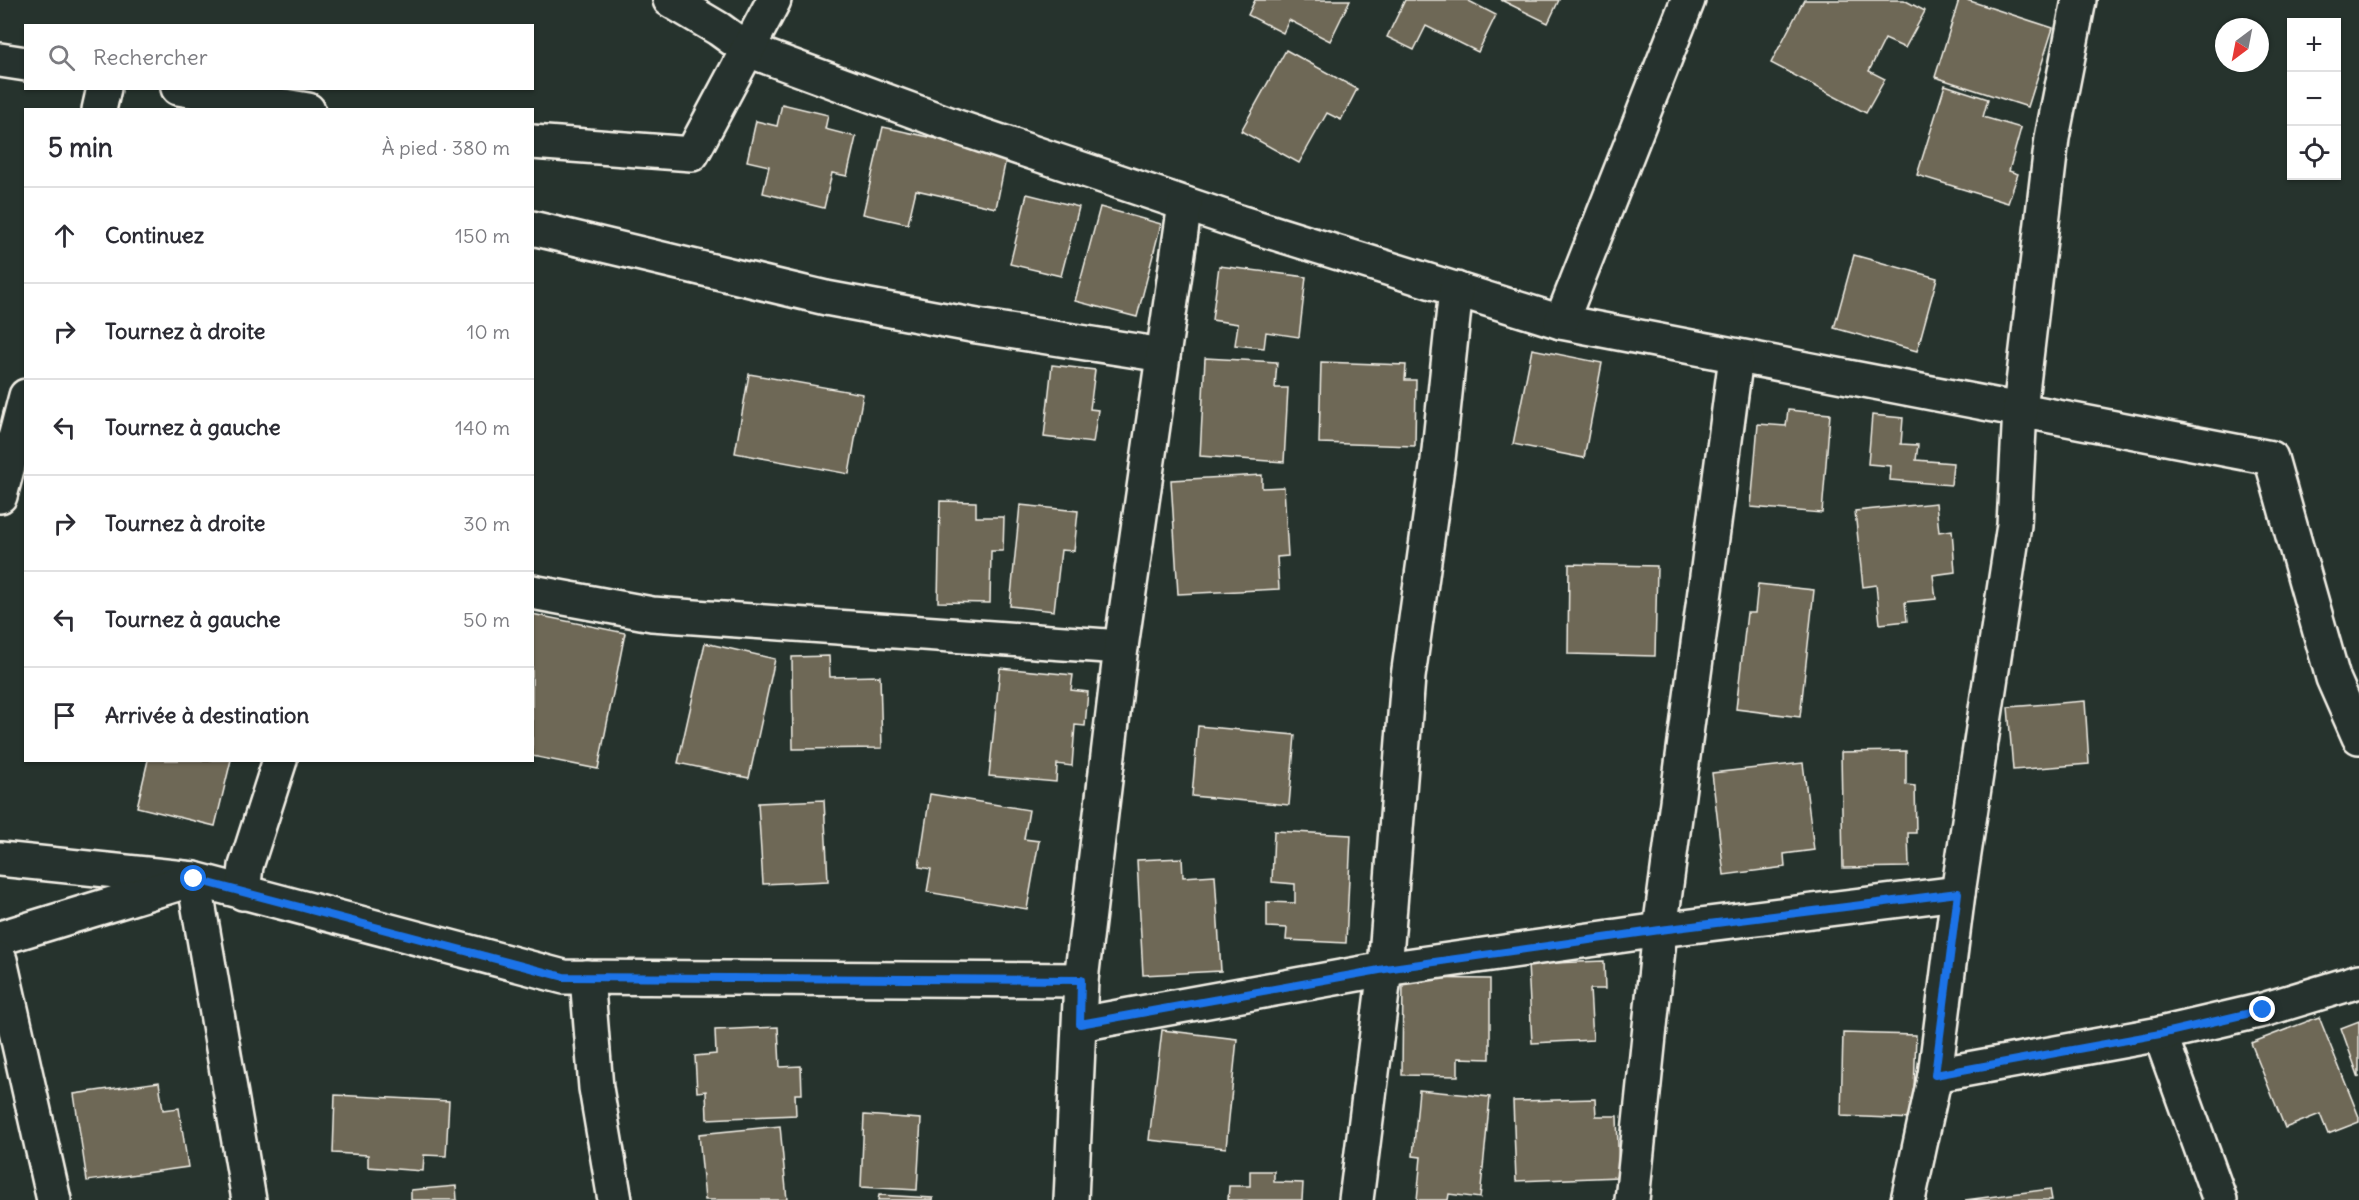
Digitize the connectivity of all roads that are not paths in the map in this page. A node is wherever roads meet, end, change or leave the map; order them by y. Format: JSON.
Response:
{"nodes":[{"id":1,"x":670,"y":0,"type":"edge"},
{"id":2,"x":774,"y":0,"type":"edge"},
{"id":3,"x":1688,"y":0,"type":"edge"},
{"id":4,"x":2079,"y":0,"type":"edge"},
{"id":5,"x":748,"y":50,"type":"junction"},
{"id":6,"x":0,"y":60,"type":"edge"},
{"id":7,"x":24,"y":64,"type":"edge"},
{"id":8,"x":104,"y":90,"type":"edge"},
{"id":9,"x":189,"y":90,"type":"edge"},
{"id":10,"x":99,"y":108,"type":"edge"},
{"id":11,"x":296,"y":108,"type":"edge"},
{"id":12,"x":534,"y":142,"type":"edge"},
{"id":13,"x":1185,"y":204,"type":"junction"},
{"id":14,"x":534,"y":228,"type":"edge"},
{"id":15,"x":1456,"y":290,"type":"junction"},
{"id":16,"x":1561,"y":322,"type":"junction"},
{"id":17,"x":1163,"y":355,"type":"junction"},
{"id":18,"x":1736,"y":357,"type":"junction"},
{"id":19,"x":24,"y":404,"type":"edge"},
{"id":20,"x":2020,"y":409,"type":"junction"},
{"id":21,"x":0,"y":496,"type":"edge"},
{"id":22,"x":534,"y":592,"type":"edge"},
{"id":23,"x":1120,"y":647,"type":"junction"},
{"id":24,"x":2359,"y":737,"type":"edge"},
{"id":25,"x":279,"y":762,"type":"edge"},
{"id":26,"x":0,"y":859,"type":"edge"},
{"id":27,"x":194,"y":879,"type":"junction"},
{"id":28,"x":243,"y":893,"type":"junction"},
{"id":29,"x":1958,"y":893,"type":"junction"},
{"id":30,"x":1660,"y":930,"type":"junction"},
{"id":31,"x":0,"y":938,"type":"edge"},
{"id":32,"x":0,"y":960,"type":"edge"},
{"id":33,"x":1385,"y":969,"type":"junction"},
{"id":34,"x":587,"y":977,"type":"junction"},
{"id":35,"x":1081,"y":980,"type":"junction"},
{"id":36,"x":2359,"y":981,"type":"edge"},
{"id":37,"x":1080,"y":1024,"type":"junction"},
{"id":38,"x":2160,"y":1034,"type":"junction"},
{"id":39,"x":1935,"y":1075,"type":"junction"},
{"id":40,"x":54,"y":1200,"type":"edge"},
{"id":41,"x":249,"y":1200,"type":"edge"},
{"id":42,"x":615,"y":1200,"type":"edge"},
{"id":43,"x":1071,"y":1200,"type":"edge"},
{"id":44,"x":1356,"y":1200,"type":"edge"},
{"id":45,"x":1632,"y":1200,"type":"edge"},
{"id":46,"x":1908,"y":1200,"type":"edge"},
{"id":47,"x":2220,"y":1200,"type":"edge"}],
"edges":[{"from":1,"to":5,"type":"street"},
{"from":2,"to":5,"type":"street"},
{"from":3,"to":16,"type":"street"},
{"from":4,"to":20,"type":"street"},
{"from":5,"to":12,"type":"street"},
{"from":5,"to":13,"type":"street"},
{"from":6,"to":7,"type":"street"},
{"from":8,"to":10,"type":"street"},
{"from":9,"to":11,"type":"street"},
{"from":13,"to":15,"type":"street"},
{"from":13,"to":17,"type":"street"},
{"from":14,"to":17,"type":"street"},
{"from":15,"to":16,"type":"street"},
{"from":15,"to":33,"type":"street"},
{"from":16,"to":18,"type":"street"},
{"from":17,"to":23,"type":"street"},
{"from":18,"to":20,"type":"street"},
{"from":18,"to":30,"type":"street"},
{"from":19,"to":21,"type":"street"},
{"from":20,"to":24,"type":"street"},
{"from":20,"to":29,"type":"street"},
{"from":22,"to":23,"type":"street"},
{"from":23,"to":35,"type":"street"},
{"from":25,"to":28,"type":"street"},
{"from":26,"to":27,"type":"street"},
{"from":27,"to":28,"type":"street"},
{"from":27,"to":31,"type":"street"},
{"from":27,"to":41,"type":"street"},
{"from":28,"to":34,"type":"street"},
{"from":29,"to":30,"type":"street"},
{"from":29,"to":39,"type":"street"},
{"from":30,"to":33,"type":"street"},
{"from":30,"to":45,"type":"street"},
{"from":32,"to":40,"type":"street"},
{"from":33,"to":37,"type":"street"},
{"from":33,"to":44,"type":"street"},
{"from":34,"to":35,"type":"street"},
{"from":34,"to":42,"type":"street"},
{"from":35,"to":37,"type":"street"},
{"from":36,"to":38,"type":"street"},
{"from":37,"to":43,"type":"street"},
{"from":38,"to":39,"type":"street"},
{"from":38,"to":47,"type":"street"},
{"from":39,"to":46,"type":"street"}]}
